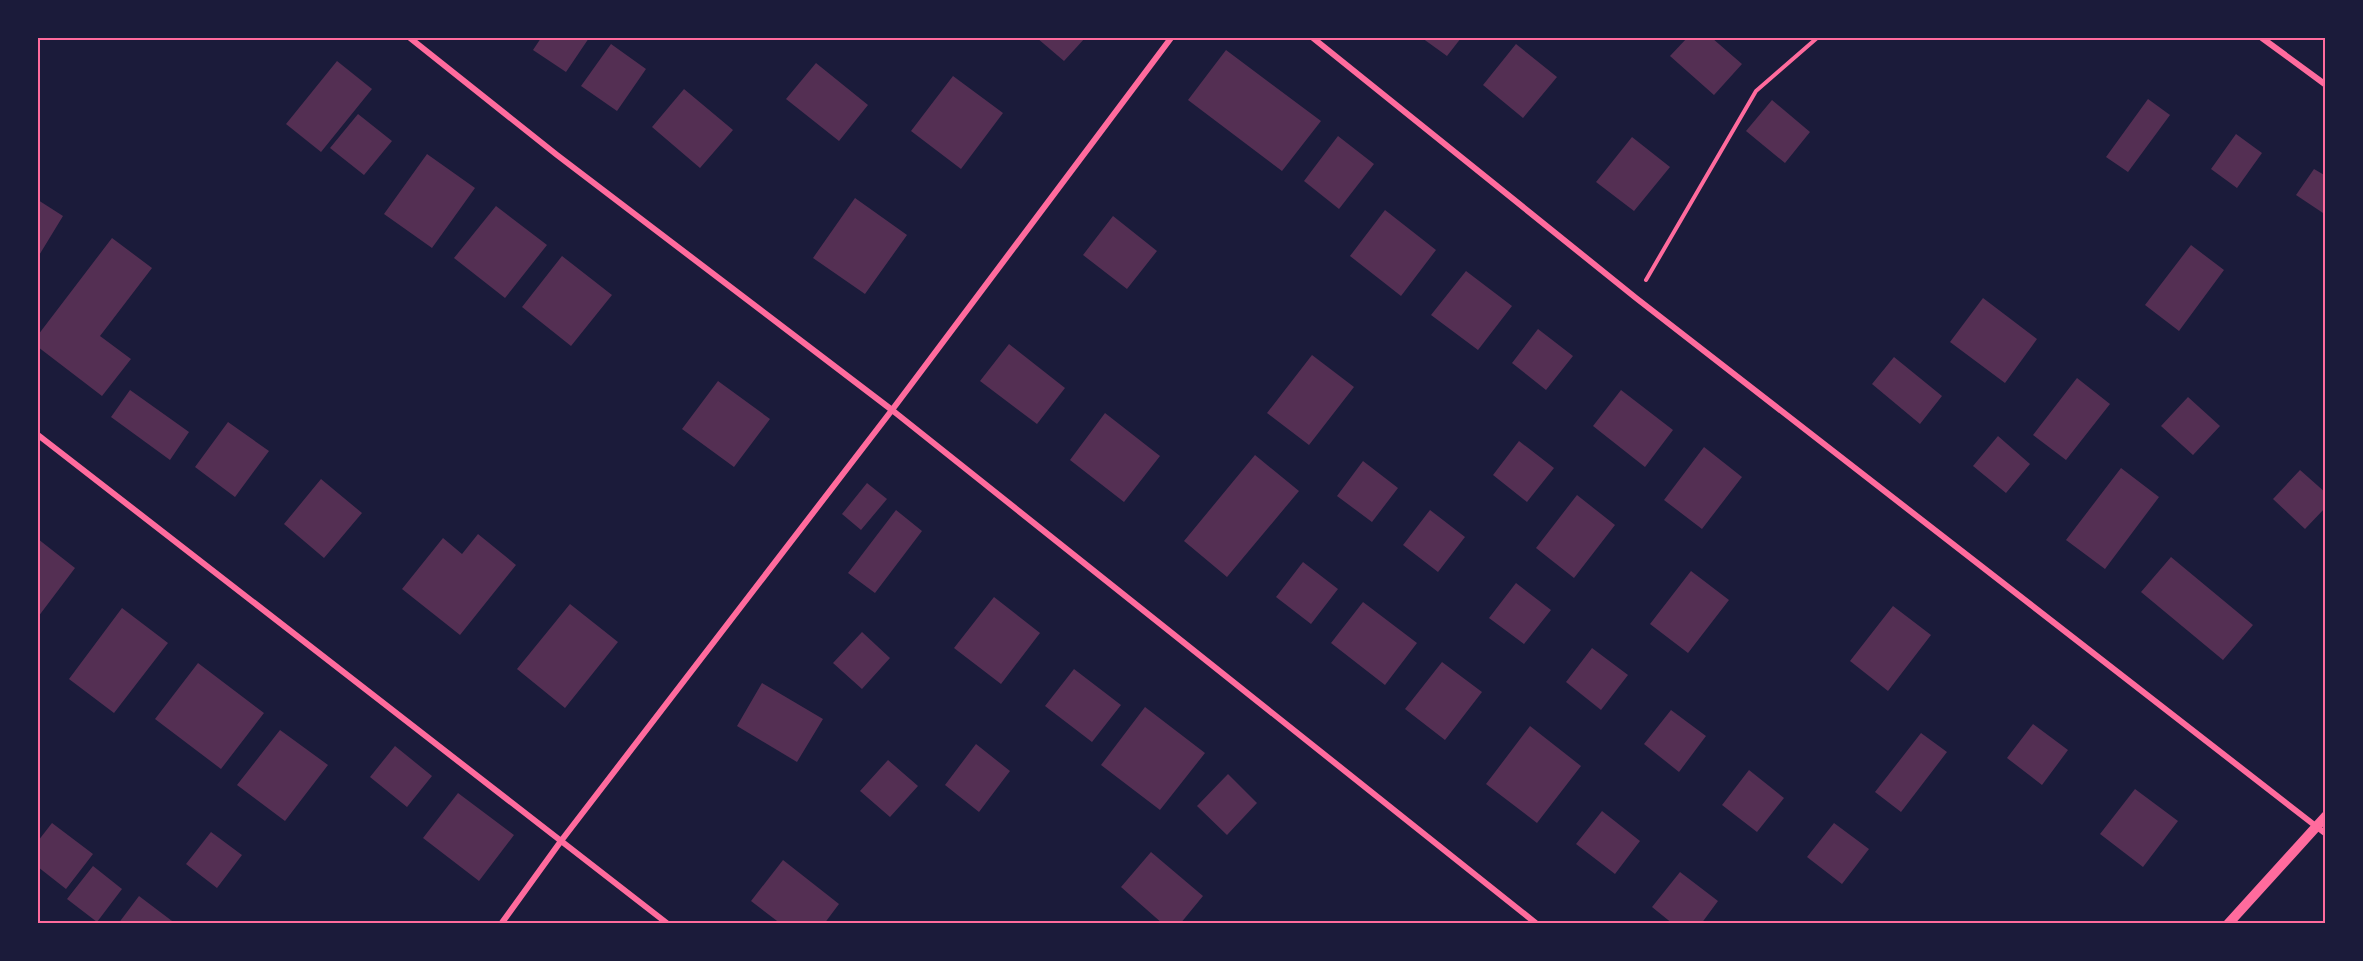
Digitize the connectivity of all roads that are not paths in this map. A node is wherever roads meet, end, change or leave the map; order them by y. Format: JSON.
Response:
{"nodes":[{"id":1,"x":410,"y":38,"type":"edge"},
{"id":2,"x":1171,"y":38,"type":"edge"},
{"id":3,"x":1313,"y":38,"type":"edge"},
{"id":4,"x":2262,"y":38,"type":"edge"},
{"id":5,"x":2325,"y":85,"type":"edge"},
{"id":6,"x":892,"y":410,"type":"junction"},
{"id":7,"x":38,"y":435,"type":"edge"},
{"id":8,"x":2325,"y":816,"type":"edge"},
{"id":9,"x":2316,"y":826,"type":"junction"},
{"id":10,"x":2325,"y":834,"type":"edge"},
{"id":11,"x":561,"y":841,"type":"junction"},
{"id":12,"x":501,"y":924,"type":"edge"},
{"id":13,"x":668,"y":924,"type":"edge"},
{"id":14,"x":1537,"y":924,"type":"edge"},
{"id":15,"x":2228,"y":924,"type":"edge"}],
"edges":[{"from":1,"to":6,"type":"street"},
{"from":2,"to":6,"type":"street"},
{"from":3,"to":9,"type":"street"},
{"from":4,"to":5,"type":"street"},
{"from":6,"to":11,"type":"street"},
{"from":6,"to":14,"type":"street"},
{"from":7,"to":11,"type":"street"},
{"from":8,"to":9,"type":"street"},
{"from":9,"to":10,"type":"street"},
{"from":9,"to":15,"type":"street"},
{"from":11,"to":12,"type":"street"},
{"from":11,"to":13,"type":"street"}]}
